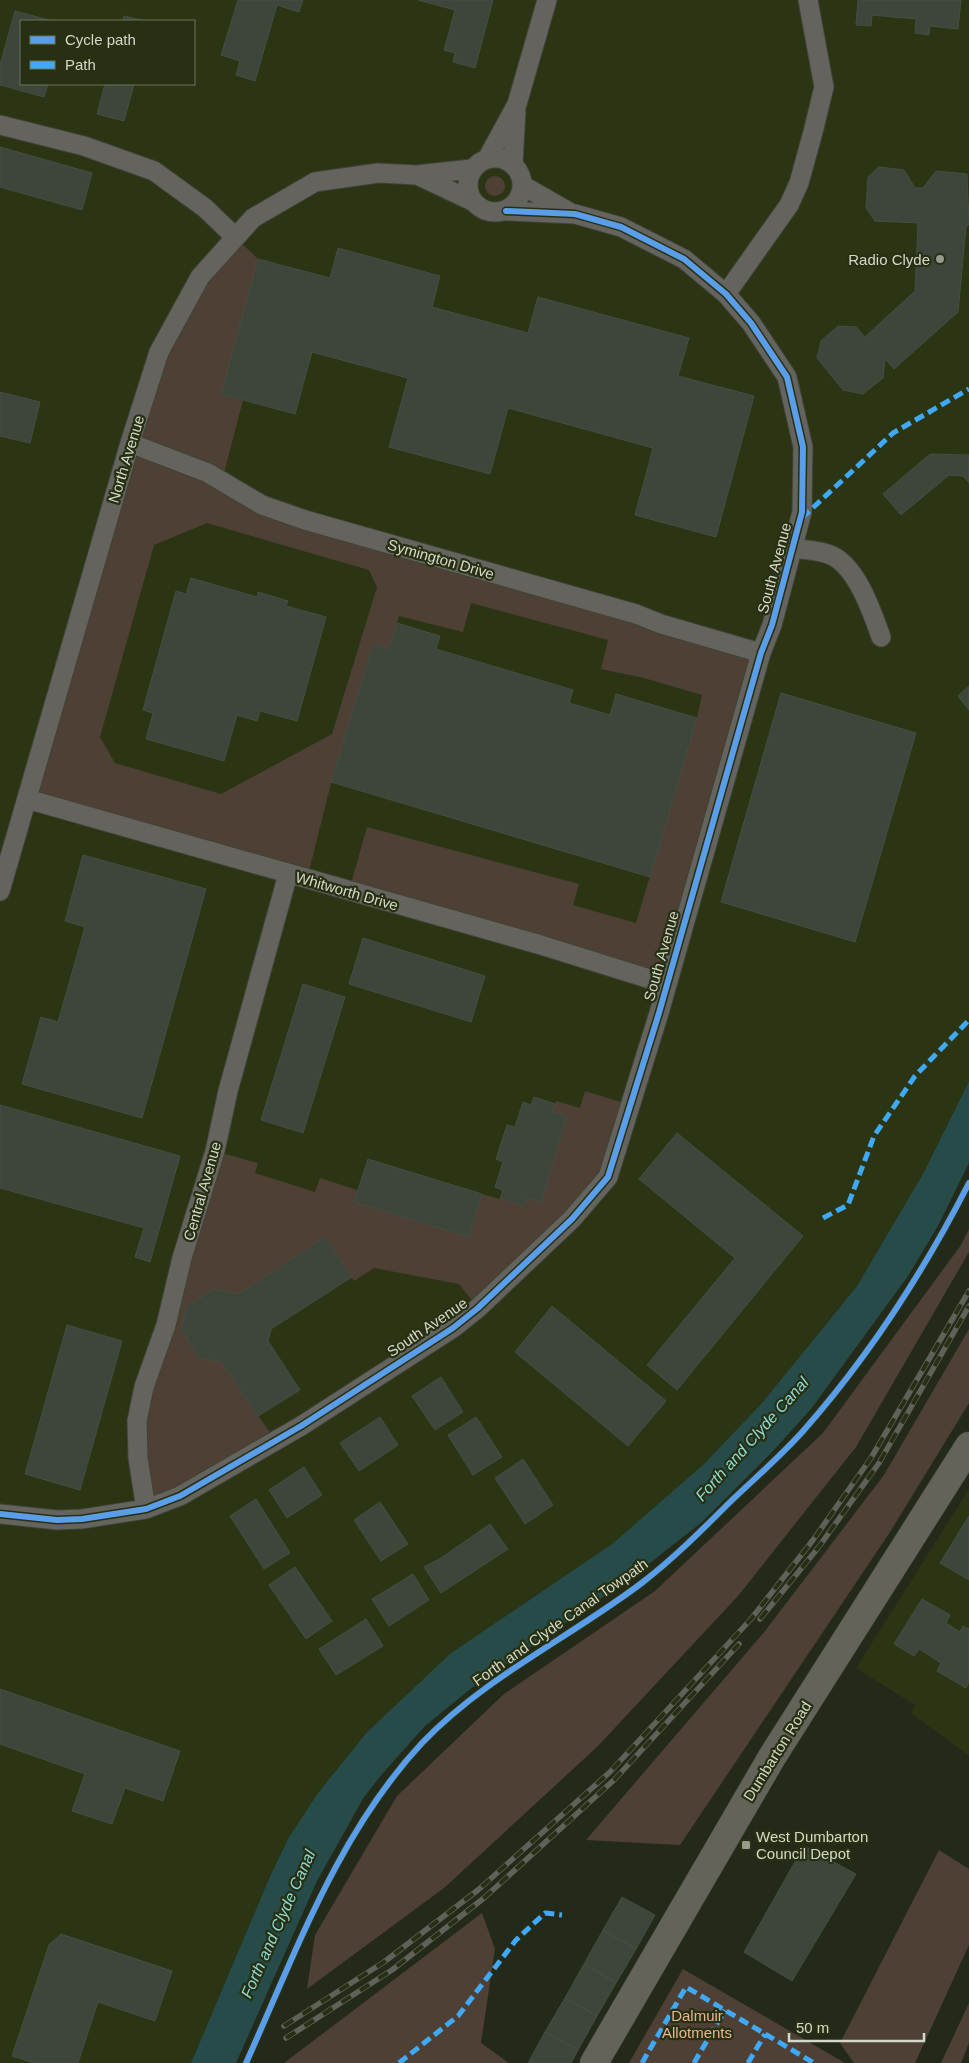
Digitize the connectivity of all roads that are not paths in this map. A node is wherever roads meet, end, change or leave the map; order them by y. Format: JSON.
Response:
{"nodes":[{"id":1,"x":547,"y":0,"type":"edge"},
{"id":2,"x":808,"y":0,"type":"edge"},
{"id":3,"x":517,"y":104,"type":"junction"},
{"id":4,"x":0,"y":125,"type":"edge"},
{"id":5,"x":480,"y":164,"type":"junction"},
{"id":6,"x":513,"y":164,"type":"junction"},
{"id":7,"x":416,"y":174,"type":"junction"},
{"id":8,"x":522,"y":185,"type":"junction"},
{"id":9,"x":472,"y":201,"type":"junction"},
{"id":10,"x":506,"y":211,"type":"junction"},
{"id":11,"x":575,"y":214,"type":"junction"},
{"id":12,"x":235,"y":237,"type":"junction"},
{"id":13,"x":726,"y":294,"type":"junction"},
{"id":14,"x":130,"y":443,"type":"junction"},
{"id":15,"x":793,"y":548,"type":"junction"},
{"id":16,"x":881,"y":637,"type":"dead end"},
{"id":17,"x":761,"y":653,"type":"junction"},
{"id":18,"x":27,"y":799,"type":"junction"},
{"id":19,"x":288,"y":874,"type":"junction"},
{"id":20,"x":0,"y":891,"type":"edge"},
{"id":21,"x":666,"y":984,"type":"junction"},
{"id":22,"x":969,"y":1446,"type":"edge"},
{"id":23,"x":146,"y":1509,"type":"junction"},
{"id":24,"x":0,"y":1514,"type":"edge"},
{"id":25,"x":594,"y":2063,"type":"edge"}],
"edges":[{"from":1,"to":3,"type":"street"},
{"from":2,"to":13,"type":"street"},
{"from":3,"to":5,"type":"street"},
{"from":3,"to":6,"type":"street"},
{"from":4,"to":12,"type":"street"},
{"from":5,"to":6,"type":"street"},
{"from":5,"to":7,"type":"street","name":"North Avenue"},
{"from":5,"to":9,"type":"street"},
{"from":6,"to":8,"type":"street"},
{"from":7,"to":9,"type":"street","name":"North Avenue"},
{"from":7,"to":12,"type":"street","name":"North Avenue"},
{"from":8,"to":10,"type":"street"},
{"from":8,"to":11,"type":"street","name":"South Avenue"},
{"from":9,"to":10,"type":"street"},
{"from":10,"to":11,"type":"street","name":"South Avenue"},
{"from":11,"to":13,"type":"street","name":"South Avenue"},
{"from":12,"to":14,"type":"street","name":"North Avenue"},
{"from":13,"to":15,"type":"street","name":"South Avenue"},
{"from":14,"to":17,"type":"street","name":"Symington Drive"},
{"from":14,"to":18,"type":"street","name":"North Avenue"},
{"from":15,"to":16,"type":"street"},
{"from":15,"to":17,"type":"street","name":"South Avenue"},
{"from":17,"to":21,"type":"street","name":"South Avenue"},
{"from":18,"to":19,"type":"street","name":"Whitworth Drive"},
{"from":18,"to":20,"type":"street","name":"North Avenue"},
{"from":19,"to":21,"type":"street","name":"Whitworth Drive"},
{"from":19,"to":23,"type":"street","name":"Central Avenue"},
{"from":21,"to":23,"type":"street","name":"South Avenue"},
{"from":22,"to":25,"type":"main road","name":"Dumbarton Road"},
{"from":23,"to":24,"type":"street","name":"South Avenue"}]}
